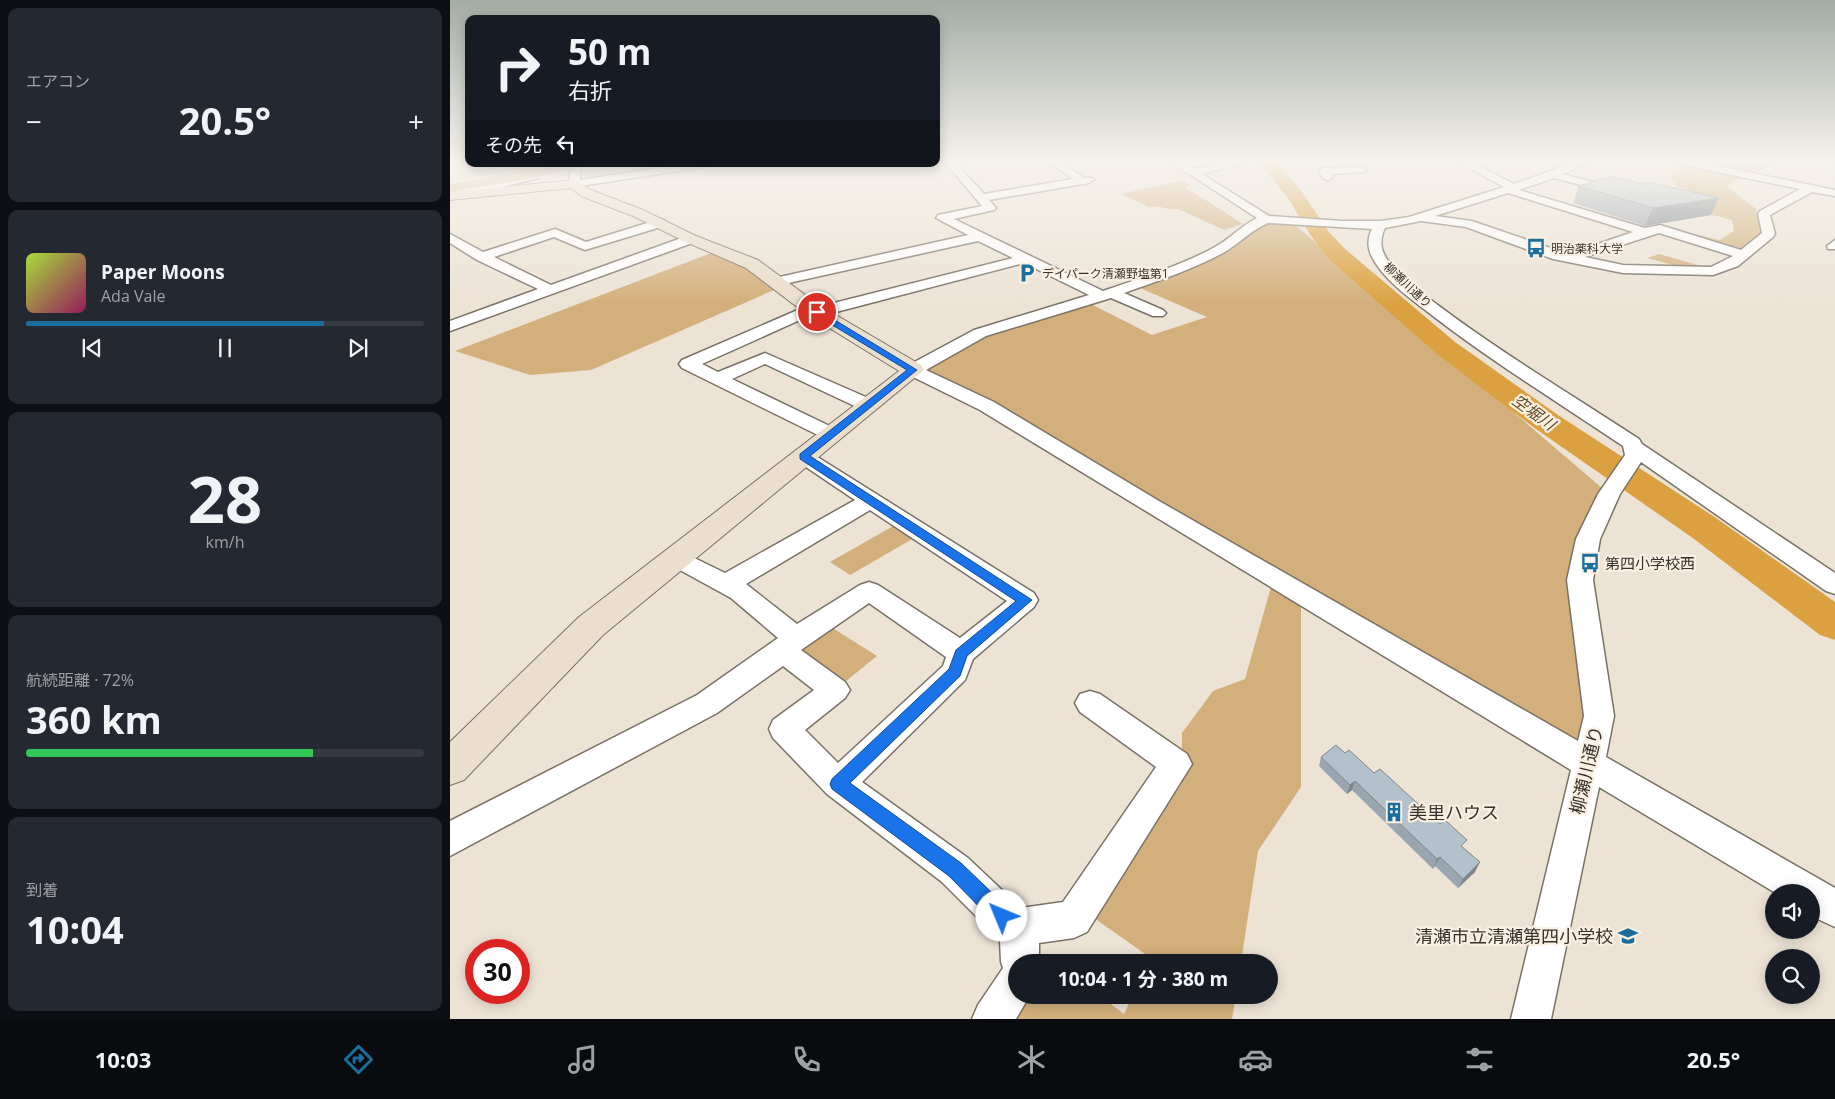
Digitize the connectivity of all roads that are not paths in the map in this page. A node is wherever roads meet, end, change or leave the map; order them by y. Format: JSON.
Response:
{"nodes":[{"id":1,"x":626,"y":210,"type":"edge"},
{"id":2,"x":983,"y":210,"type":"edge"},
{"id":3,"x":1251,"y":210,"type":"edge"},
{"id":4,"x":1446,"y":210,"type":"edge"},
{"id":5,"x":1575,"y":210,"type":"edge"},
{"id":6,"x":1772,"y":210,"type":"edge"},
{"id":7,"x":1419,"y":218,"type":"junction"},
{"id":8,"x":1266,"y":219,"type":"junction"},
{"id":9,"x":660,"y":224,"type":"junction"},
{"id":10,"x":1382,"y":225,"type":"junction"},
{"id":11,"x":1644,"y":232,"type":"junction"},
{"id":12,"x":978,"y":237,"type":"junction"},
{"id":13,"x":450,"y":238,"type":"edge"},
{"id":14,"x":691,"y":239,"type":"junction"},
{"id":15,"x":469,"y":248,"type":"junction"},
{"id":16,"x":450,"y":254,"type":"edge"},
{"id":17,"x":1744,"y":255,"type":"junction"},
{"id":18,"x":482,"y":257,"type":"junction"},
{"id":19,"x":1569,"y":258,"type":"junction"},
{"id":20,"x":1025,"y":259,"type":"junction"},
{"id":21,"x":776,"y":282,"type":"junction"},
{"id":22,"x":551,"y":290,"type":"junction"},
{"id":23,"x":1107,"y":294,"type":"junction"},
{"id":24,"x":815,"y":311,"type":"junction"},
{"id":25,"x":1158,"y":313,"type":"dead end"},
{"id":26,"x":450,"y":326,"type":"edge"},
{"id":27,"x":913,"y":370,"type":"junction"},
{"id":28,"x":717,"y":379,"type":"junction"},
{"id":29,"x":868,"y":405,"type":"junction"},
{"id":30,"x":831,"y":434,"type":"junction"},
{"id":31,"x":1635,"y":451,"type":"junction"},
{"id":32,"x":804,"y":456,"type":"junction"},
{"id":33,"x":870,"y":501,"type":"junction"},
{"id":34,"x":678,"y":558,"type":"junction"},
{"id":35,"x":726,"y":584,"type":"junction"},
{"id":36,"x":1835,"y":585,"type":"edge"},
{"id":37,"x":790,"y":644,"type":"junction"},
{"id":38,"x":961,"y":653,"type":"junction"},
{"id":39,"x":1090,"y":703,"type":"dead end"},
{"id":40,"x":1587,"y":764,"type":"junction"},
{"id":41,"x":450,"y":768,"type":"edge"},
{"id":42,"x":838,"y":784,"type":"junction"},
{"id":43,"x":450,"y":839,"type":"edge"},
{"id":44,"x":1793,"y":884,"type":"edge"},
{"id":45,"x":1820,"y":900,"type":"edge"},
{"id":46,"x":1835,"y":909,"type":"edge"},
{"id":47,"x":1014,"y":928,"type":"junction"},
{"id":48,"x":1020,"y":954,"type":"edge"},
{"id":49,"x":1008,"y":994,"type":"edge"},
{"id":50,"x":992,"y":1019,"type":"edge"},
{"id":51,"x":1531,"y":1019,"type":"edge"}],
"edges":[{"from":1,"to":9,"type":"street"},
{"from":2,"to":12,"type":"street"},
{"from":3,"to":8,"type":"street"},
{"from":4,"to":7,"type":"street"},
{"from":5,"to":11,"type":"street"},
{"from":6,"to":17,"type":"street"},
{"from":7,"to":10,"type":"street"},
{"from":7,"to":19,"type":"street"},
{"from":8,"to":10,"type":"street"},
{"from":8,"to":23,"type":"street"},
{"from":9,"to":14,"type":"street"},
{"from":9,"to":18,"type":"street"},
{"from":10,"to":31,"type":"street","name":"柳瀬川通り"},
{"from":11,"to":17,"type":"street"},
{"from":11,"to":19,"type":"street"},
{"from":12,"to":20,"type":"street"},
{"from":12,"to":21,"type":"street"},
{"from":13,"to":15,"type":"street"},
{"from":14,"to":21,"type":"street"},
{"from":14,"to":22,"type":"street"},
{"from":15,"to":16,"type":"street"},
{"from":15,"to":18,"type":"street"},
{"from":17,"to":19,"type":"street"},
{"from":18,"to":22,"type":"street"},
{"from":20,"to":23,"type":"street"},
{"from":20,"to":24,"type":"street"},
{"from":21,"to":24,"type":"street"},
{"from":22,"to":26,"type":"street"},
{"from":23,"to":25,"type":"street"},
{"from":23,"to":27,"type":"street"},
{"from":24,"to":27,"type":"street"},
{"from":24,"to":28,"type":"street"},
{"from":27,"to":29,"type":"street"},
{"from":27,"to":40,"type":"street"},
{"from":28,"to":29,"type":"street"},
{"from":28,"to":30,"type":"street"},
{"from":29,"to":30,"type":"street"},
{"from":30,"to":32,"type":"street"},
{"from":31,"to":36,"type":"street","name":"柳瀬川通り"},
{"from":31,"to":40,"type":"street","name":"柳瀬川通り"},
{"from":32,"to":33,"type":"street"},
{"from":32,"to":34,"type":"street"},
{"from":33,"to":35,"type":"street"},
{"from":33,"to":38,"type":"street"},
{"from":34,"to":35,"type":"street"},
{"from":34,"to":41,"type":"street"},
{"from":35,"to":37,"type":"street"},
{"from":37,"to":38,"type":"street"},
{"from":37,"to":42,"type":"street"},
{"from":37,"to":43,"type":"street"},
{"from":38,"to":42,"type":"street"},
{"from":39,"to":47,"type":"street"},
{"from":40,"to":44,"type":"street"},
{"from":40,"to":51,"type":"street","name":"柳瀬川通り"},
{"from":42,"to":47,"type":"street"},
{"from":45,"to":46,"type":"street"},
{"from":47,"to":48,"type":"street"},
{"from":49,"to":50,"type":"street"}]}
